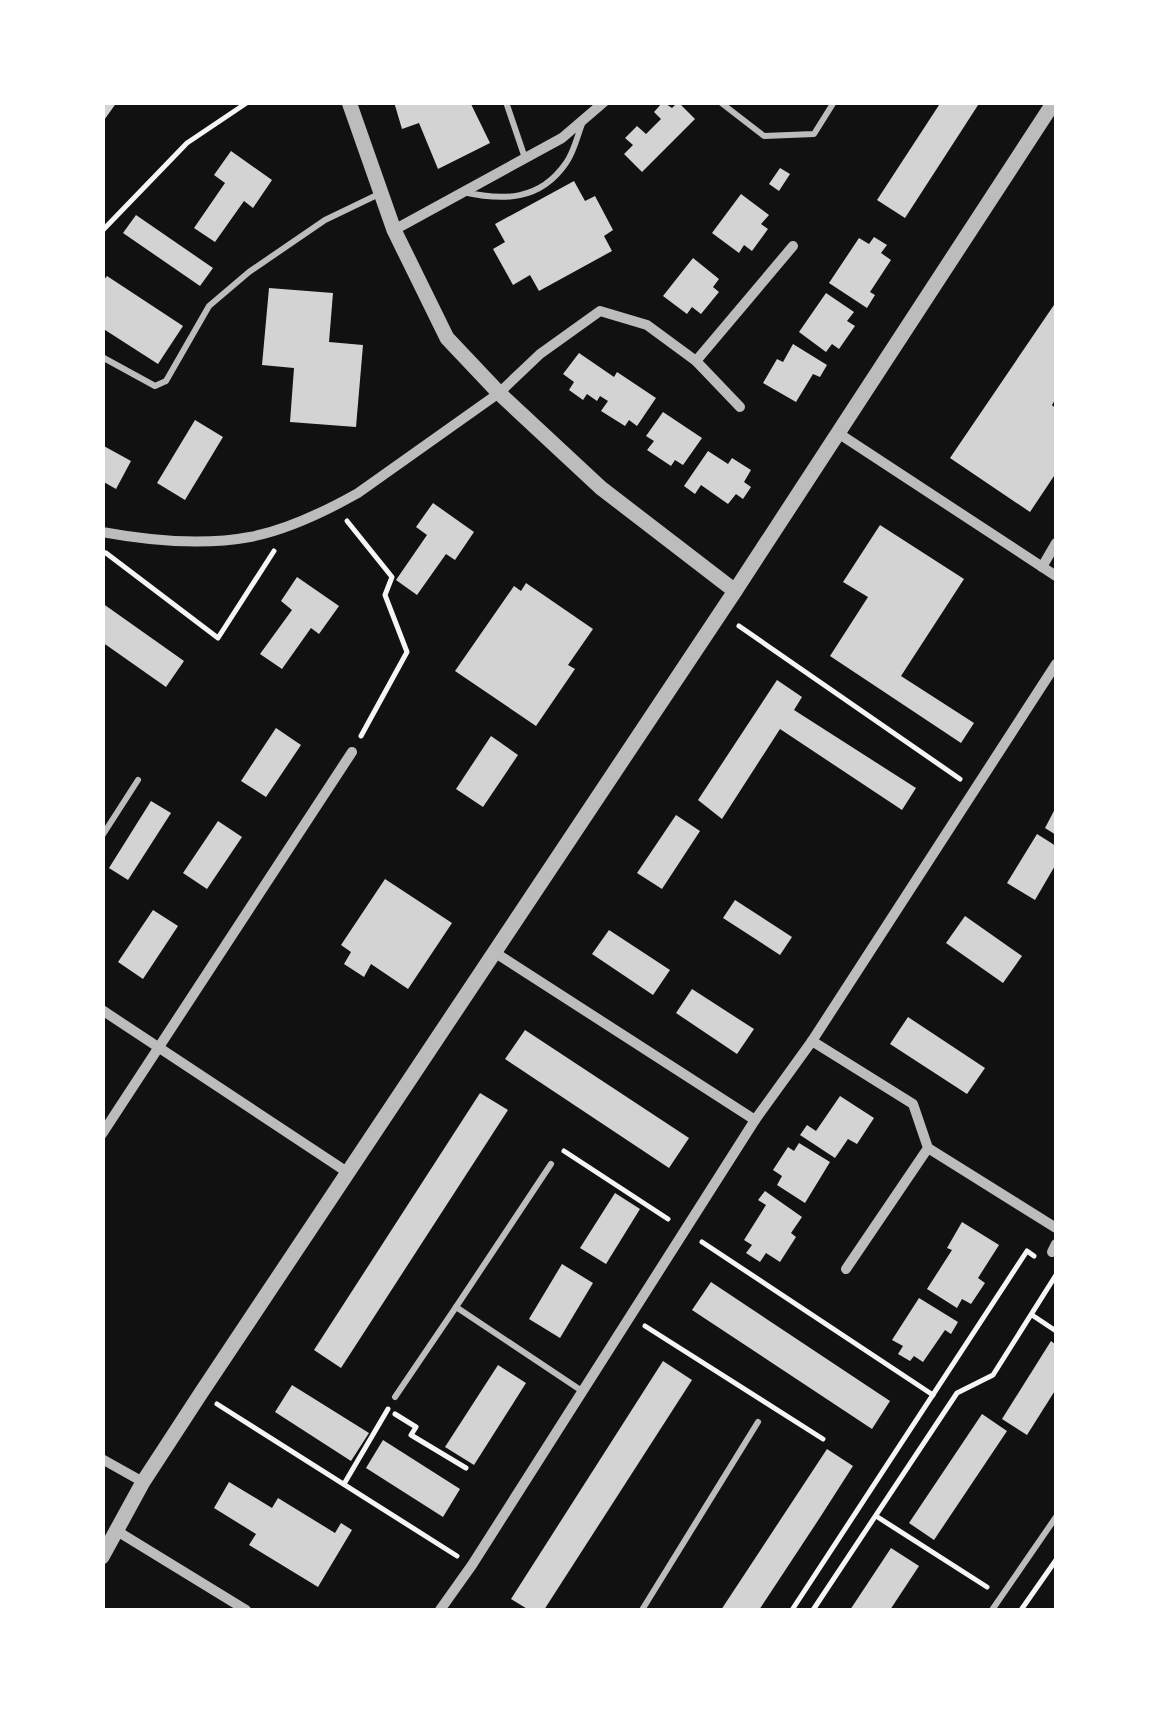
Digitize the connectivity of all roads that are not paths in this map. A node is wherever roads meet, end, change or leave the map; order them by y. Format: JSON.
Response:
{"nodes":[{"id":1,"x":349,"y":102,"type":"edge"},
{"id":2,"x":506,"y":102,"type":"edge"},
{"id":3,"x":604,"y":102,"type":"edge"},
{"id":4,"x":720,"y":102,"type":"edge"},
{"id":5,"x":834,"y":102,"type":"edge"},
{"id":6,"x":1054,"y":102,"type":"edge"},
{"id":7,"x":584,"y":119,"type":"junction"},
{"id":8,"x":525,"y":158,"type":"junction"},
{"id":9,"x":463,"y":192,"type":"junction"},
{"id":10,"x":380,"y":193,"type":"junction"},
{"id":11,"x":394,"y":230,"type":"junction"},
{"id":12,"x":793,"y":246,"type":"dead end"},
{"id":13,"x":102,"y":357,"type":"edge"},
{"id":14,"x":696,"y":361,"type":"junction"},
{"id":15,"x":498,"y":393,"type":"junction"},
{"id":16,"x":740,"y":407,"type":"dead end"},
{"id":17,"x":838,"y":433,"type":"junction"},
{"id":18,"x":102,"y":535,"type":"edge"},
{"id":19,"x":1056,"y":543,"type":"edge"},
{"id":20,"x":1042,"y":567,"type":"junction"},
{"id":21,"x":1056,"y":576,"type":"edge"},
{"id":22,"x":735,"y":591,"type":"junction"},
{"id":23,"x":1056,"y":664,"type":"edge"},
{"id":24,"x":352,"y":752,"type":"road end"},
{"id":25,"x":138,"y":780,"type":"dead end"},
{"id":26,"x":102,"y":836,"type":"edge"},
{"id":27,"x":494,"y":952,"type":"junction"},
{"id":28,"x":102,"y":1010,"type":"edge"},
{"id":29,"x":812,"y":1041,"type":"junction"},
{"id":30,"x":158,"y":1048,"type":"junction"},
{"id":31,"x":755,"y":1120,"type":"junction"},
{"id":32,"x":102,"y":1134,"type":"edge"},
{"id":33,"x":928,"y":1148,"type":"junction"},
{"id":34,"x":551,"y":1164,"type":"road end"},
{"id":35,"x":348,"y":1172,"type":"junction"},
{"id":36,"x":1056,"y":1228,"type":"edge"},
{"id":37,"x":846,"y":1270,"type":"dead end"},
{"id":38,"x":456,"y":1307,"type":"junction"},
{"id":39,"x":582,"y":1391,"type":"junction"},
{"id":40,"x":395,"y":1397,"type":"road end"},
{"id":41,"x":758,"y":1422,"type":"dead end"},
{"id":42,"x":102,"y":1459,"type":"edge"},
{"id":43,"x":143,"y":1482,"type":"junction"},
{"id":44,"x":1056,"y":1517,"type":"edge"},
{"id":45,"x":117,"y":1531,"type":"junction"},
{"id":46,"x":102,"y":1557,"type":"edge"},
{"id":47,"x":246,"y":1610,"type":"edge"},
{"id":48,"x":440,"y":1610,"type":"edge"},
{"id":49,"x":642,"y":1610,"type":"edge"},
{"id":50,"x":992,"y":1610,"type":"edge"}],
"edges":[{"from":1,"to":10,"type":"street"},
{"from":2,"to":8,"type":"lane"},
{"from":3,"to":7,"type":"street"},
{"from":4,"to":5,"type":"lane"},
{"from":6,"to":17,"type":"street"},
{"from":7,"to":8,"type":"street"},
{"from":7,"to":9,"type":"lane"},
{"from":8,"to":9,"type":"street"},
{"from":9,"to":11,"type":"street"},
{"from":10,"to":11,"type":"street"},
{"from":10,"to":13,"type":"lane"},
{"from":11,"to":15,"type":"street"},
{"from":12,"to":14,"type":"street"},
{"from":14,"to":15,"type":"street"},
{"from":14,"to":16,"type":"street"},
{"from":15,"to":18,"type":"street"},
{"from":15,"to":22,"type":"street"},
{"from":17,"to":20,"type":"street"},
{"from":17,"to":22,"type":"street"},
{"from":19,"to":20,"type":"street"},
{"from":20,"to":21,"type":"street"},
{"from":22,"to":27,"type":"street"},
{"from":23,"to":29,"type":"street"},
{"from":24,"to":30,"type":"street"},
{"from":25,"to":26,"type":"lane"},
{"from":27,"to":31,"type":"street"},
{"from":27,"to":35,"type":"street"},
{"from":28,"to":30,"type":"street"},
{"from":29,"to":31,"type":"street"},
{"from":29,"to":33,"type":"street"},
{"from":30,"to":32,"type":"street"},
{"from":30,"to":35,"type":"street"},
{"from":31,"to":39,"type":"street"},
{"from":33,"to":36,"type":"street"},
{"from":33,"to":37,"type":"street"},
{"from":34,"to":38,"type":"lane"},
{"from":35,"to":43,"type":"street"},
{"from":38,"to":39,"type":"lane"},
{"from":38,"to":40,"type":"lane"},
{"from":39,"to":48,"type":"street"},
{"from":41,"to":49,"type":"lane"},
{"from":42,"to":43,"type":"street"},
{"from":43,"to":45,"type":"street"},
{"from":44,"to":50,"type":"lane"},
{"from":45,"to":46,"type":"street"},
{"from":45,"to":47,"type":"street"}]}
